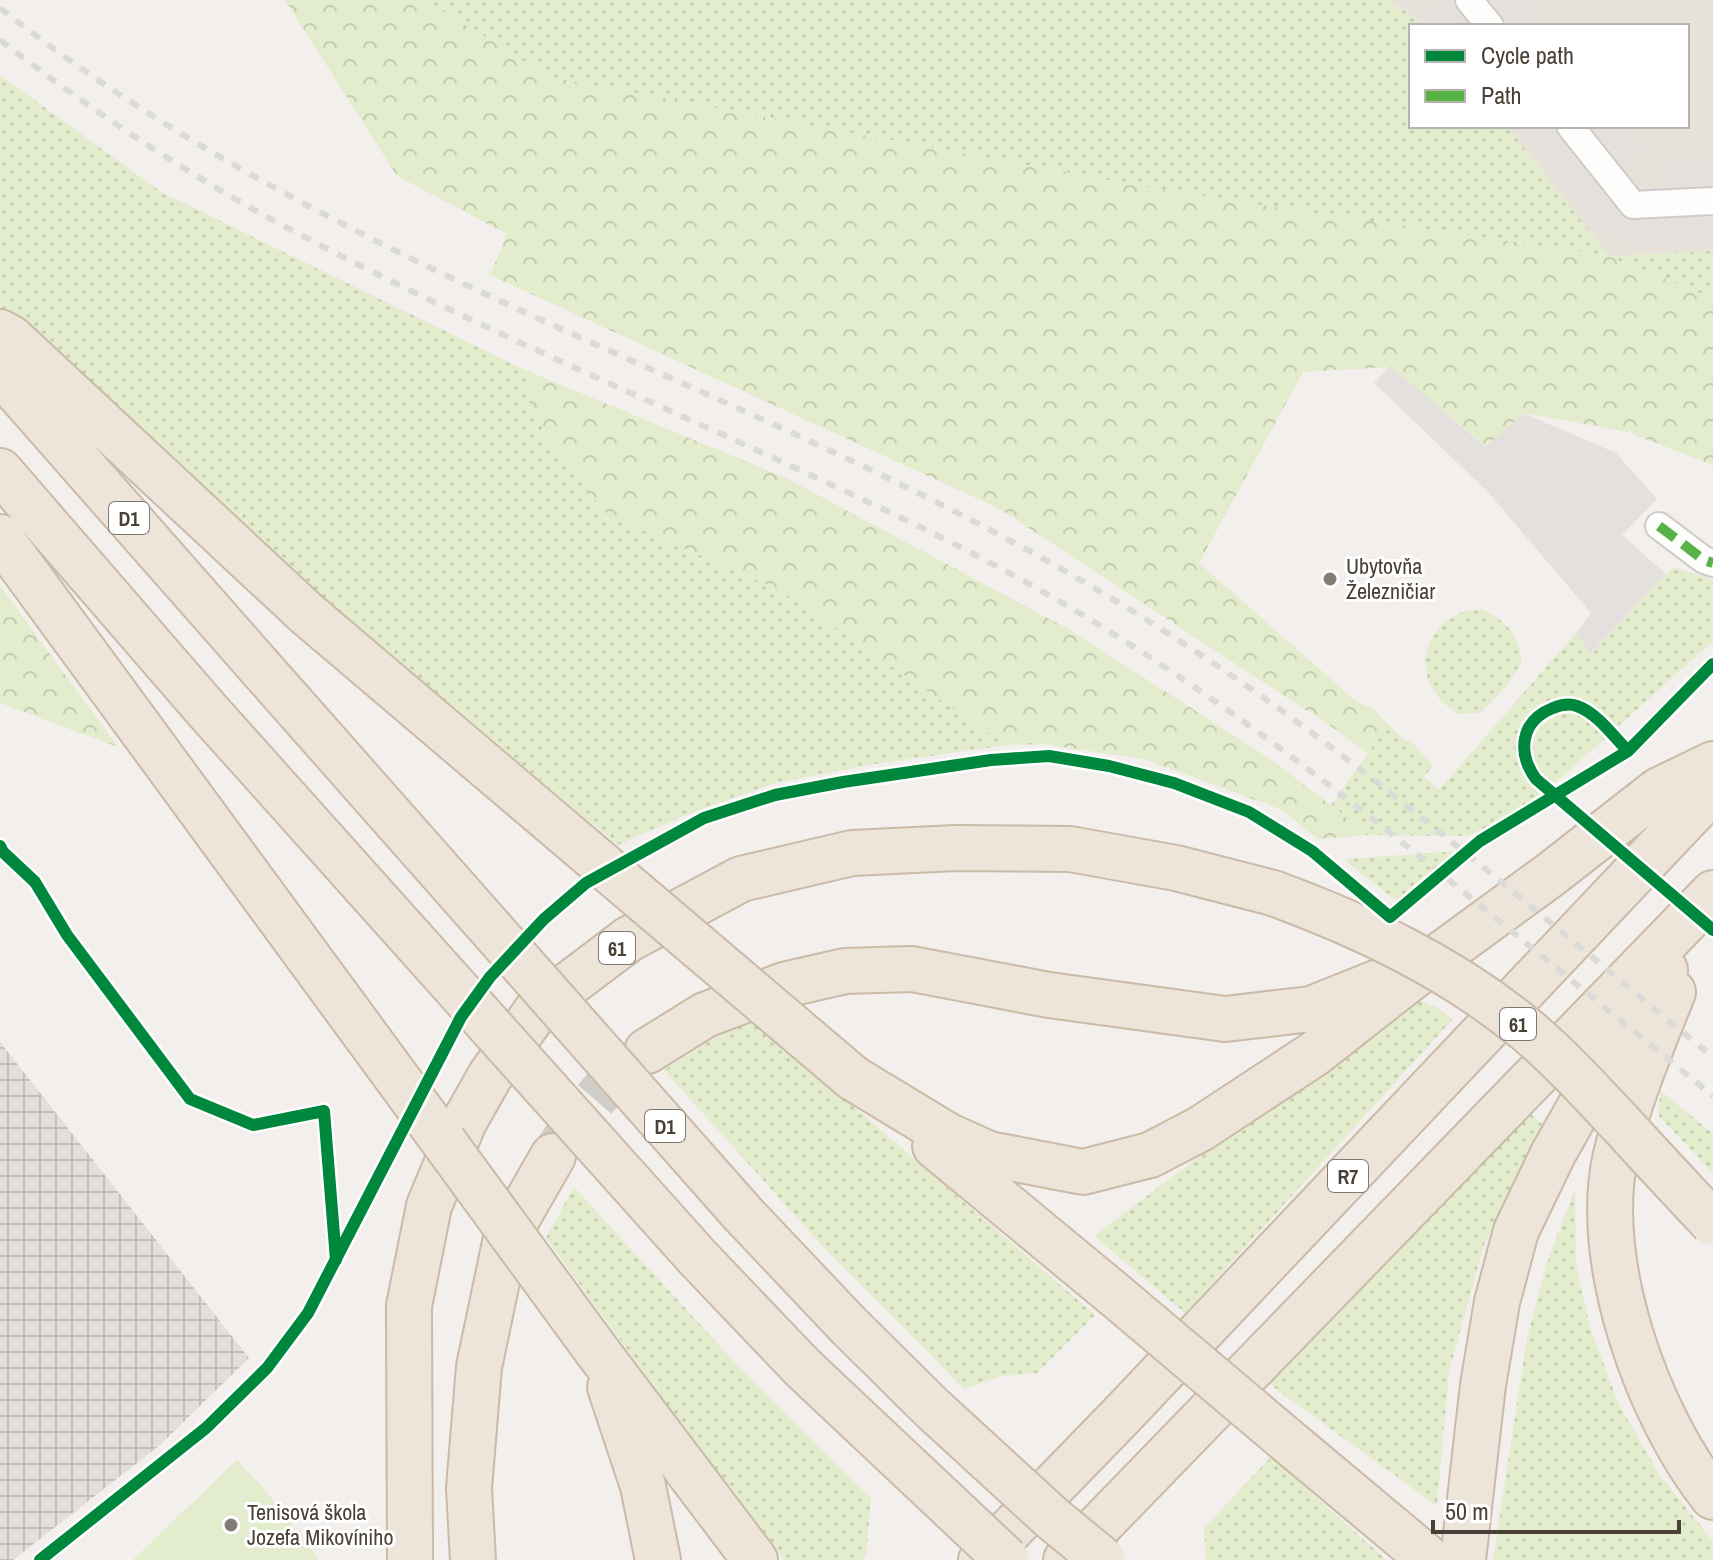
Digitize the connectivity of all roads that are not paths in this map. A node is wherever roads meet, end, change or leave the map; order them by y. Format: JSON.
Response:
{"nodes":[{"id":1,"x":1469,"y":0,"type":"edge"},
{"id":2,"x":1488,"y":24,"type":"edge"},
{"id":3,"x":1572,"y":128,"type":"edge"},
{"id":4,"x":1713,"y":201,"type":"edge"},
{"id":5,"x":0,"y":332,"type":"edge"},
{"id":6,"x":0,"y":372,"type":"edge"},
{"id":7,"x":0,"y":471,"type":"edge"},
{"id":8,"x":1659,"y":526,"type":"dead end"},
{"id":9,"x":0,"y":537,"type":"edge"},
{"id":10,"x":1713,"y":563,"type":"edge"},
{"id":11,"x":1713,"y":764,"type":"edge"},
{"id":12,"x":1713,"y":790,"type":"edge"},
{"id":13,"x":1713,"y":893,"type":"edge"},
{"id":14,"x":1439,"y":956,"type":"junction"},
{"id":15,"x":647,"y":1051,"type":"tunnel mouth"},
{"id":16,"x":853,"y":1078,"type":"junction"},
{"id":17,"x":553,"y":1156,"type":"tunnel mouth"},
{"id":18,"x":1713,"y":1223,"type":"edge"},
{"id":19,"x":597,"y":1351,"type":"junction"},
{"id":20,"x":1713,"y":1497,"type":"edge"},
{"id":21,"x":1424,"y":1555,"type":"edge"},
{"id":22,"x":410,"y":1560,"type":"edge"},
{"id":23,"x":473,"y":1560,"type":"edge"},
{"id":24,"x":658,"y":1560,"type":"edge"},
{"id":25,"x":755,"y":1560,"type":"edge"},
{"id":26,"x":981,"y":1560,"type":"edge"},
{"id":27,"x":1007,"y":1560,"type":"edge"},
{"id":28,"x":1066,"y":1560,"type":"edge"},
{"id":29,"x":1103,"y":1560,"type":"edge"},
{"id":30,"x":1463,"y":1560,"type":"edge"}],
"edges":[{"from":1,"to":2,"type":"street"},
{"from":3,"to":4,"type":"street"},
{"from":5,"to":16,"type":"highway","bridge":true},
{"from":6,"to":29,"type":"highway","number":"D1","bridge":true},
{"from":7,"to":27,"type":"highway","bridge":true},
{"from":8,"to":10,"type":"street"},
{"from":9,"to":19,"type":"highway","bridge":true},
{"from":11,"to":14,"type":"highway"},
{"from":12,"to":26,"type":"highway","number":"R7"},
{"from":13,"to":20,"type":"highway"},
{"from":13,"to":28,"type":"highway"},
{"from":13,"to":30,"type":"highway"},
{"from":14,"to":15,"type":"highway"},
{"from":14,"to":16,"type":"highway"},
{"from":16,"to":21,"type":"highway","bridge":true},
{"from":17,"to":23,"type":"highway"},
{"from":18,"to":22,"type":"highway","number":"61","bridge":true},
{"from":19,"to":24,"type":"highway"},
{"from":19,"to":25,"type":"highway"}]}
